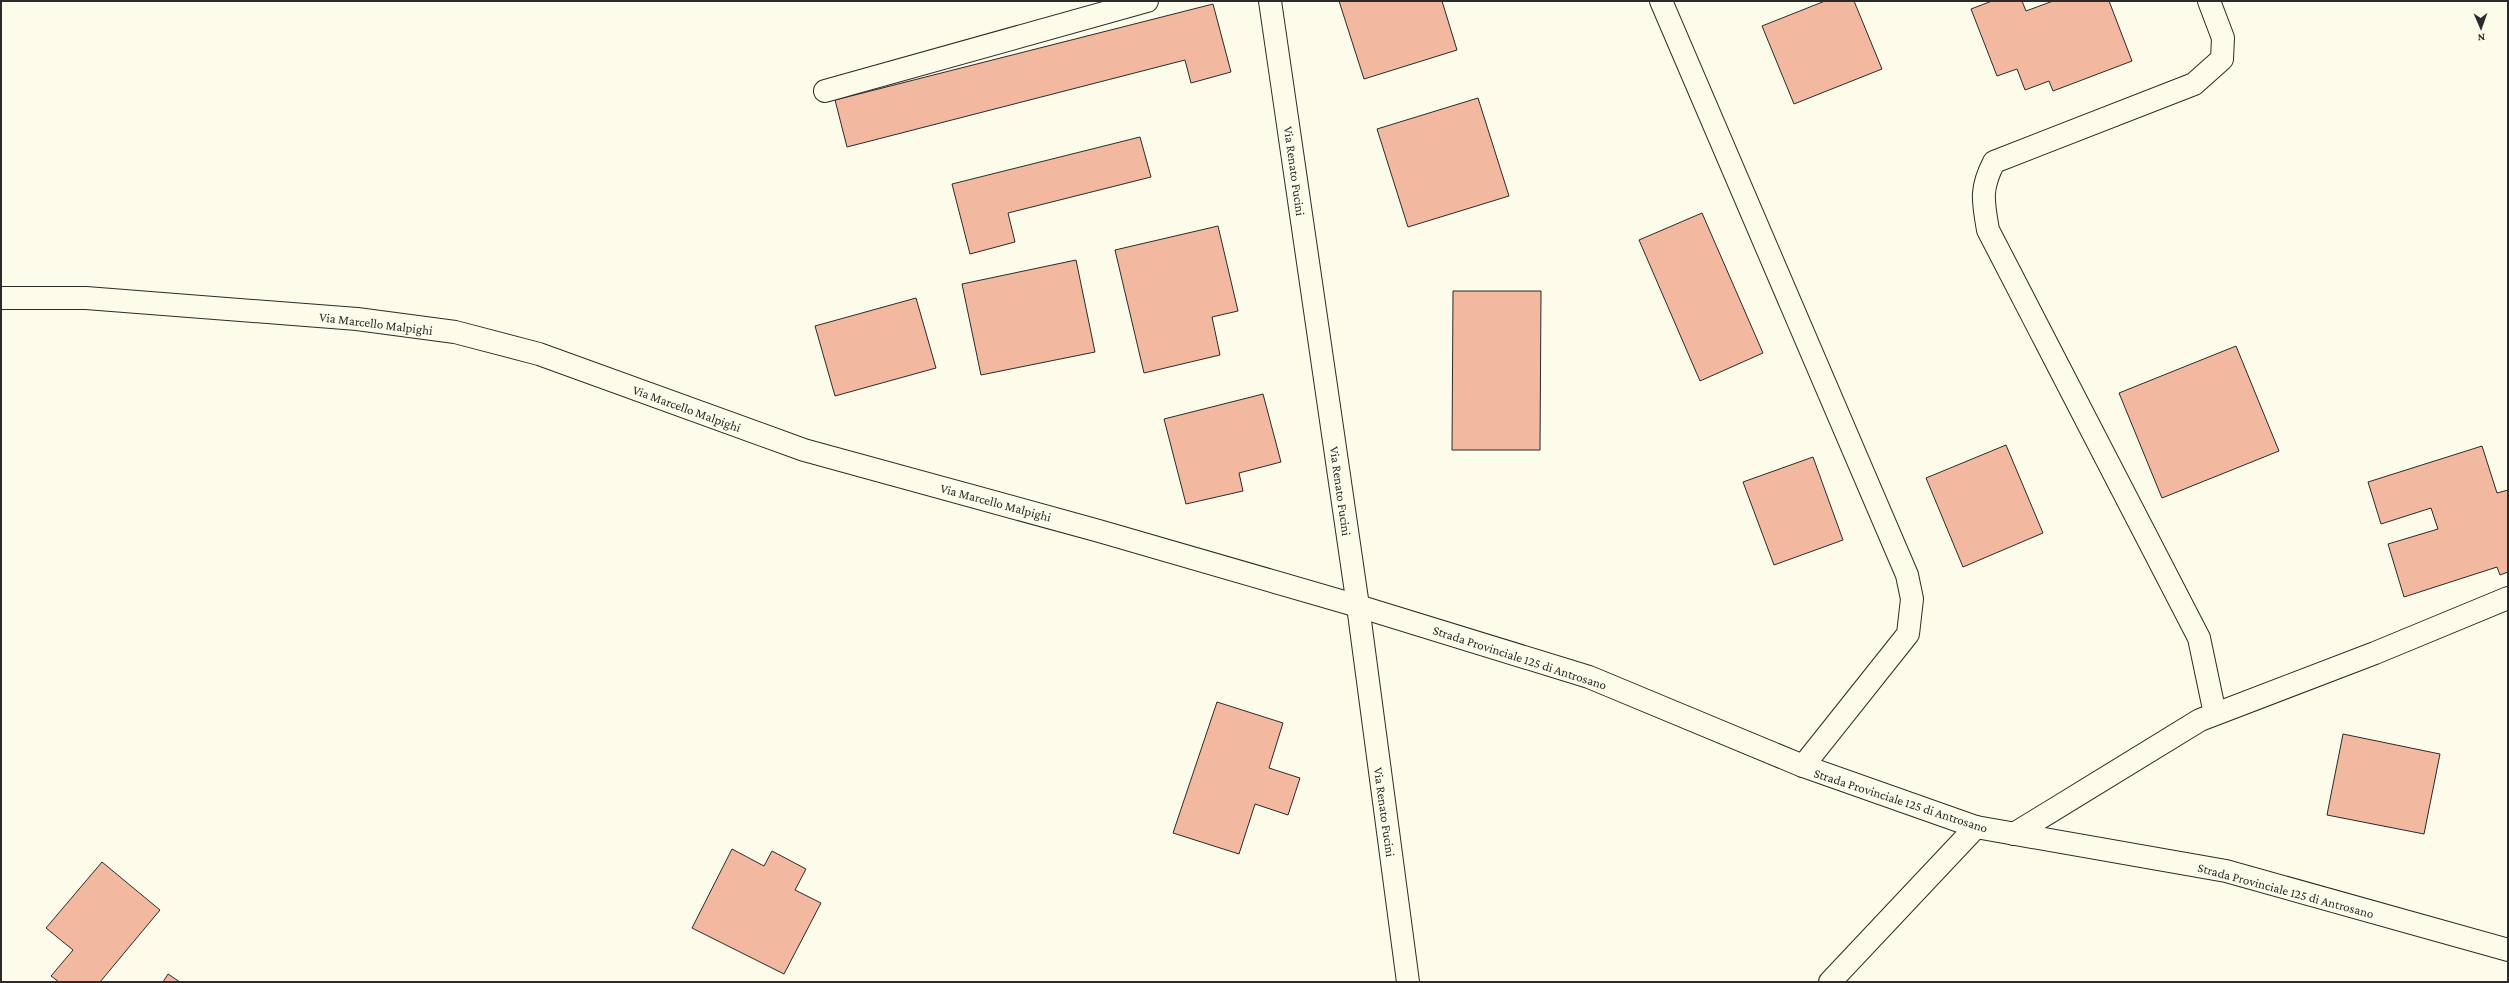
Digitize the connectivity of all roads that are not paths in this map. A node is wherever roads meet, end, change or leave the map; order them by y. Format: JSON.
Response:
{"nodes":[{"id":1,"x":1147,"y":1,"type":"edge"},
{"id":2,"x":1270,"y":1,"type":"edge"},
{"id":3,"x":1661,"y":1,"type":"edge"},
{"id":4,"x":2210,"y":1,"type":"edge"},
{"id":5,"x":825,"y":91,"type":"dead end"},
{"id":6,"x":1,"y":298,"type":"edge"},
{"id":7,"x":2508,"y":598,"type":"edge"},
{"id":8,"x":1358,"y":606,"type":"junction"},
{"id":9,"x":2215,"y":714,"type":"junction"},
{"id":10,"x":1802,"y":766,"type":"junction"},
{"id":11,"x":1976,"y":827,"type":"junction"},
{"id":12,"x":2014,"y":834,"type":"junction"},
{"id":13,"x":2508,"y":950,"type":"edge"},
{"id":14,"x":1408,"y":982,"type":"edge"},
{"id":15,"x":1830,"y":982,"type":"edge"}],
"edges":[{"from":1,"to":5,"type":"street"},
{"from":2,"to":8,"type":"street","name":"Via Renato Fucini"},
{"from":3,"to":10,"type":"street"},
{"from":4,"to":9,"type":"street"},
{"from":6,"to":8,"type":"street","name":"Via Marcello Malpighi"},
{"from":7,"to":9,"type":"street"},
{"from":8,"to":10,"type":"street","name":"Strada Provinciale 125 di Antrosano"},
{"from":8,"to":14,"type":"street","name":"Via Renato Fucini"},
{"from":9,"to":12,"type":"street"},
{"from":10,"to":11,"type":"street","name":"Strada Provinciale 125 di Antrosano"},
{"from":11,"to":12,"type":"street","name":"Strada Provinciale 125 di Antrosano"},
{"from":11,"to":15,"type":"street"},
{"from":12,"to":13,"type":"street","name":"Strada Provinciale 125 di Antrosano"}]}
